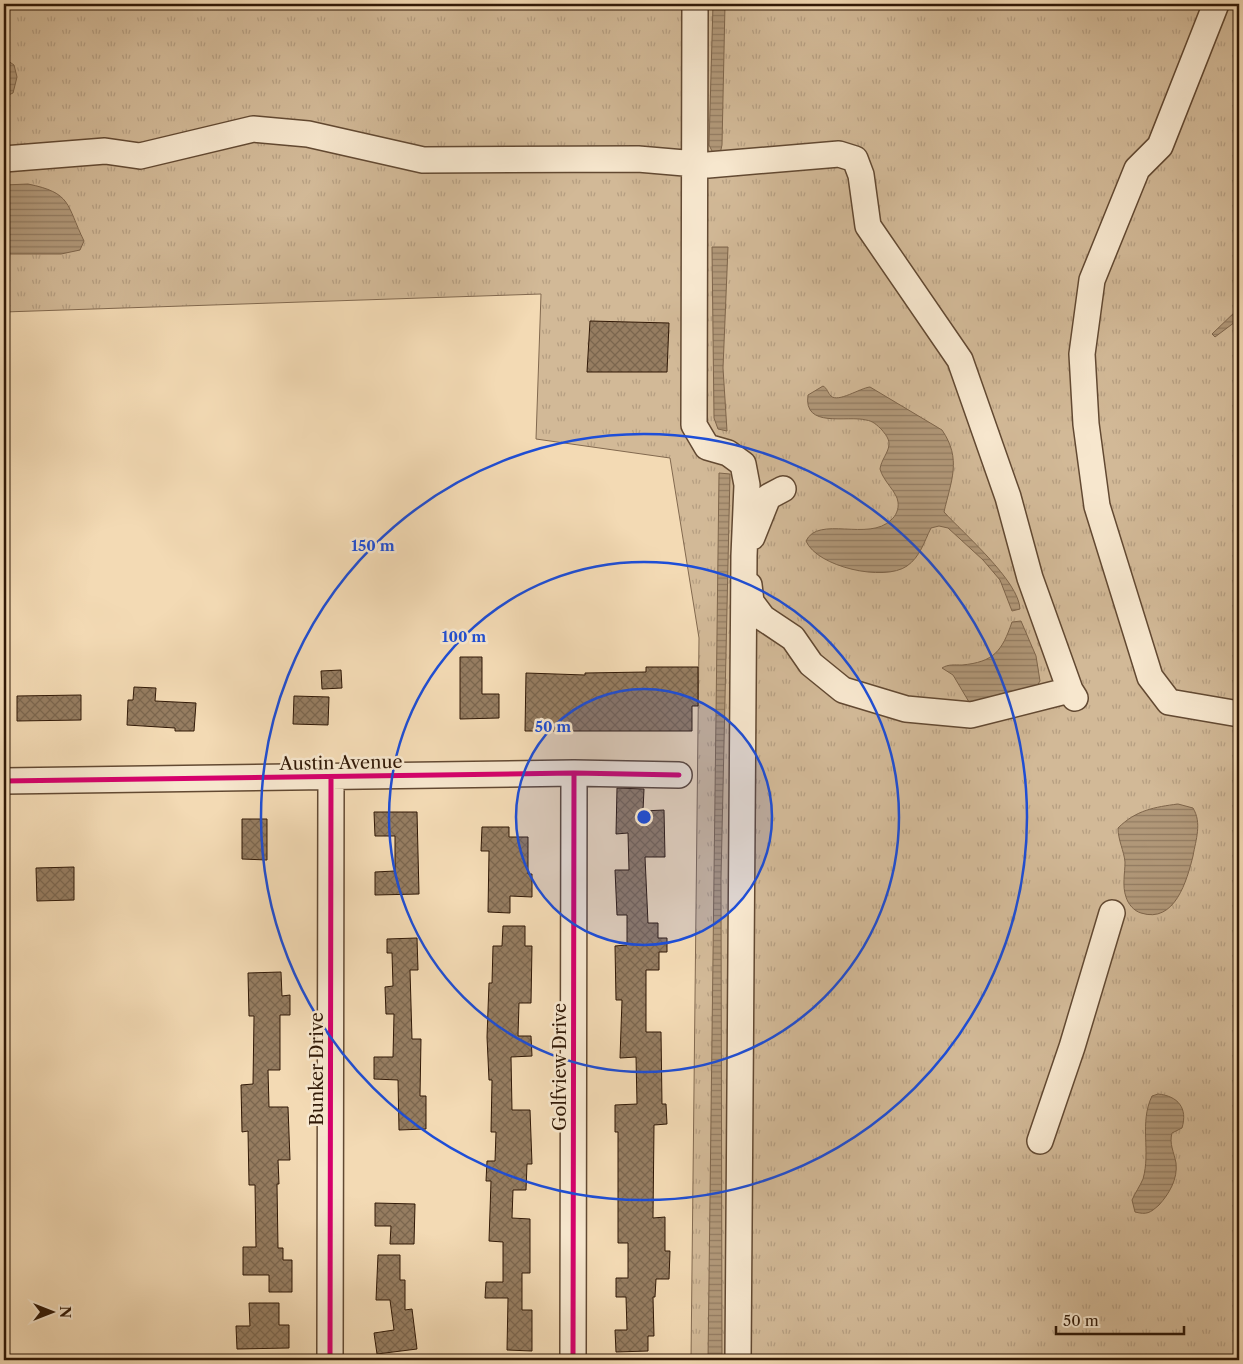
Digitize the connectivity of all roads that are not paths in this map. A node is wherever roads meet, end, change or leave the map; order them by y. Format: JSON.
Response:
{"nodes":[{"id":1,"x":695,"y":4,"type":"edge"},
{"id":2,"x":1216,"y":4,"type":"edge"},
{"id":3,"x":4,"y":159,"type":"edge"},
{"id":4,"x":695,"y":164,"type":"junction"},
{"id":5,"x":783,"y":489,"type":"dead end"},
{"id":6,"x":744,"y":556,"type":"junction"},
{"id":7,"x":1239,"y":714,"type":"edge"},
{"id":8,"x":574,"y":773,"type":"junction"},
{"id":9,"x":679,"y":775,"type":"dead end"},
{"id":10,"x":331,"y":777,"type":"junction"},
{"id":11,"x":4,"y":781,"type":"edge"},
{"id":12,"x":1112,"y":912,"type":"dead end"},
{"id":13,"x":1040,"y":1141,"type":"dead end"},
{"id":14,"x":330,"y":1360,"type":"edge"},
{"id":15,"x":573,"y":1360,"type":"edge"},
{"id":16,"x":738,"y":1360,"type":"edge"}],
"edges":[{"from":1,"to":4,"type":"street"},
{"from":2,"to":7,"type":"street"},
{"from":3,"to":4,"type":"street"},
{"from":4,"to":6,"type":"street"},
{"from":4,"to":6,"type":"street"},
{"from":5,"to":6,"type":"street"},
{"from":6,"to":16,"type":"street"},
{"from":8,"to":9,"type":"street","name":"Austin Avenue"},
{"from":8,"to":10,"type":"street","name":"Austin Avenue"},
{"from":8,"to":15,"type":"street","name":"Golfview Drive"},
{"from":10,"to":11,"type":"street","name":"Austin Avenue"},
{"from":10,"to":14,"type":"street","name":"Bunker Drive"},
{"from":12,"to":13,"type":"street"}]}
